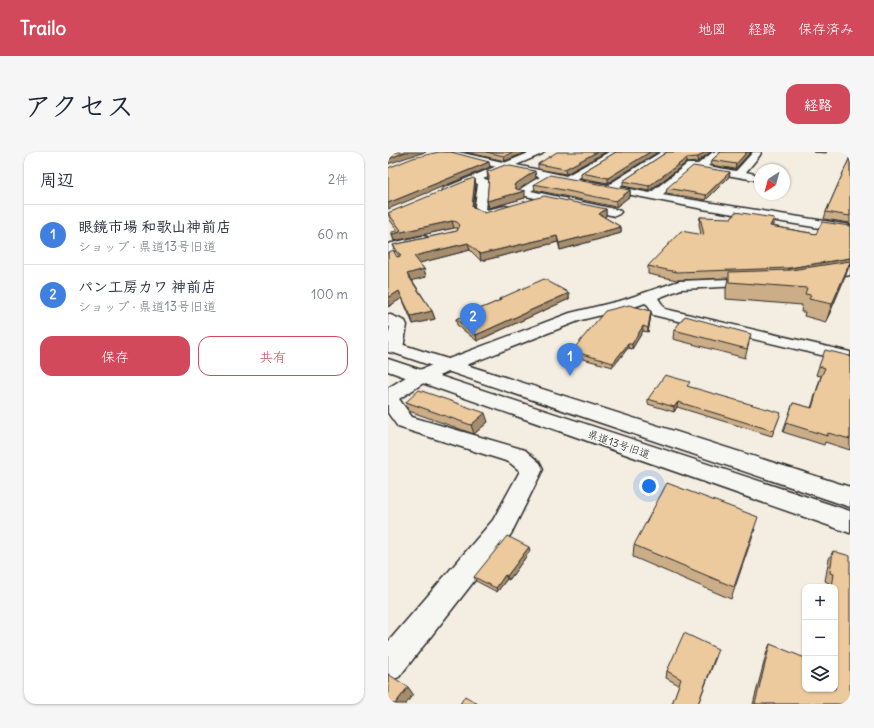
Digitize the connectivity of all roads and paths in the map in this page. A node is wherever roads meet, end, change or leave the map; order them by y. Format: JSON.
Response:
{"nodes":[{"id":1,"x":449,"y":152,"type":"edge"},
{"id":2,"x":616,"y":152,"type":"edge"},
{"id":3,"x":667,"y":152,"type":"edge"},
{"id":4,"x":719,"y":152,"type":"edge"},
{"id":5,"x":757,"y":153,"type":"dead end"},
{"id":6,"x":542,"y":156,"type":"edge"},
{"id":7,"x":504,"y":167,"type":"junction"},
{"id":8,"x":700,"y":168,"type":"junction"},
{"id":9,"x":524,"y":171,"type":"junction"},
{"id":10,"x":739,"y":174,"type":"junction"},
{"id":11,"x":547,"y":177,"type":"junction"},
{"id":12,"x":754,"y":177,"type":"edge"},
{"id":13,"x":474,"y":179,"type":"junction"},
{"id":14,"x":567,"y":180,"type":"junction"},
{"id":15,"x":610,"y":188,"type":"junction"},
{"id":16,"x":438,"y":194,"type":"edge"},
{"id":17,"x":647,"y":195,"type":"junction"},
{"id":18,"x":544,"y":197,"type":"junction"},
{"id":19,"x":615,"y":212,"type":"junction"},
{"id":20,"x":604,"y":219,"type":"edge"},
{"id":21,"x":850,"y":229,"type":"edge"},
{"id":22,"x":432,"y":238,"type":"edge"},
{"id":23,"x":388,"y":248,"type":"edge"},
{"id":24,"x":850,"y":271,"type":"edge"},
{"id":25,"x":806,"y":279,"type":"edge"},
{"id":26,"x":771,"y":281,"type":"edge"},
{"id":27,"x":647,"y":297,"type":"junction"},
{"id":28,"x":388,"y":319,"type":"edge"},
{"id":29,"x":390,"y":353,"type":"edge"},
{"id":30,"x":850,"y":357,"type":"edge"},
{"id":31,"x":449,"y":365,"type":"junction"},
{"id":32,"x":421,"y":376,"type":"junction"},
{"id":33,"x":388,"y":397,"type":"edge"},
{"id":34,"x":850,"y":497,"type":"edge"},
{"id":35,"x":850,"y":522,"type":"edge"},
{"id":36,"x":388,"y":666,"type":"edge"}],
"edges":[{"from":1,"to":7,"type":"street"},
{"from":2,"to":14,"type":"street"},
{"from":3,"to":15,"type":"street"},
{"from":4,"to":8,"type":"street"},
{"from":5,"to":10,"type":"street"},
{"from":6,"to":7,"type":"street"},
{"from":6,"to":9,"type":"street"},
{"from":7,"to":9,"type":"street"},
{"from":7,"to":13,"type":"street"},
{"from":8,"to":10,"type":"street"},
{"from":8,"to":17,"type":"street"},
{"from":9,"to":11,"type":"street"},
{"from":10,"to":12,"type":"street"},
{"from":11,"to":14,"type":"street"},
{"from":11,"to":18,"type":"street"},
{"from":13,"to":16,"type":"street"},
{"from":13,"to":18,"type":"street"},
{"from":14,"to":15,"type":"street"},
{"from":15,"to":17,"type":"street"},
{"from":17,"to":19,"type":"street"},
{"from":17,"to":21,"type":"street"},
{"from":18,"to":19,"type":"street"},
{"from":19,"to":20,"type":"street"},
{"from":22,"to":23,"type":"street"},
{"from":24,"to":25,"type":"street"},
{"from":26,"to":27,"type":"street"},
{"from":27,"to":30,"type":"street"},
{"from":27,"to":31,"type":"street"},
{"from":28,"to":29,"type":"street"},
{"from":29,"to":31,"type":"street","name":"県道13号旧道"},
{"from":29,"to":32,"type":"street","name":"県道13号旧道"},
{"from":31,"to":32,"type":"street"},
{"from":31,"to":34,"type":"street","name":"県道13号旧道"},
{"from":32,"to":33,"type":"street"},
{"from":32,"to":35,"type":"street","name":"県道13号旧道"},
{"from":33,"to":36,"type":"street"}]}
